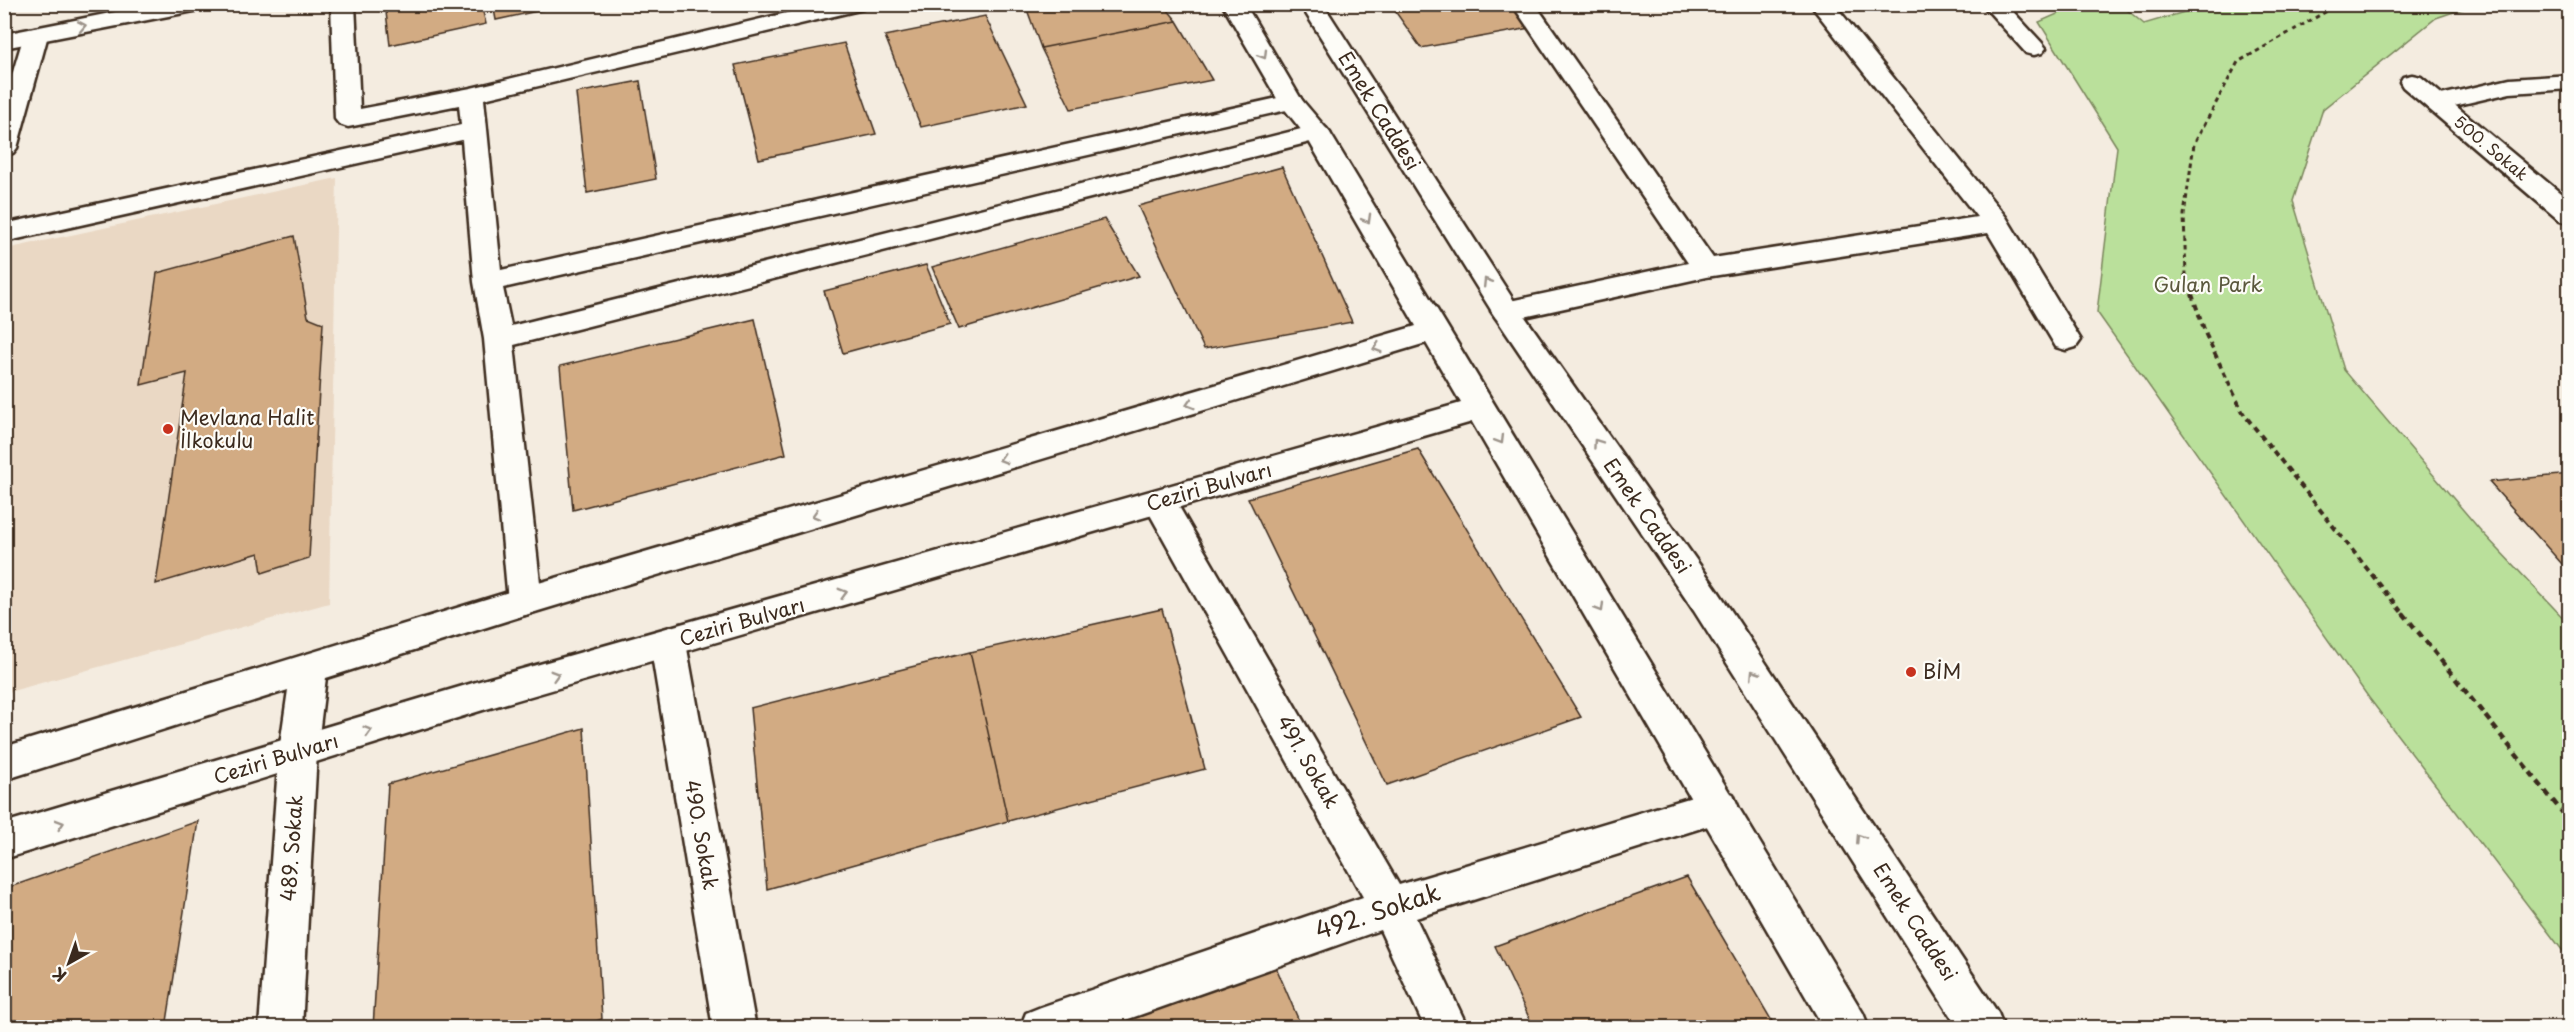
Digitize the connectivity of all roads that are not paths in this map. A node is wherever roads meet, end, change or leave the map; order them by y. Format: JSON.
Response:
{"nodes":[{"id":1,"x":194,"y":4,"type":"edge"},
{"id":2,"x":343,"y":4,"type":"edge"},
{"id":3,"x":855,"y":4,"type":"edge"},
{"id":4,"x":1233,"y":4,"type":"edge"},
{"id":5,"x":1311,"y":4,"type":"edge"},
{"id":6,"x":1523,"y":4,"type":"edge"},
{"id":7,"x":1821,"y":4,"type":"edge"},
{"id":8,"x":1993,"y":4,"type":"edge"},
{"id":9,"x":36,"y":35,"type":"junction"},
{"id":10,"x":4,"y":42,"type":"edge"},
{"id":11,"x":2034,"y":48,"type":"dead end"},
{"id":12,"x":2412,"y":82,"type":"dead end"},
{"id":13,"x":2570,"y":82,"type":"edge"},
{"id":14,"x":471,"y":95,"type":"junction"},
{"id":15,"x":1291,"y":102,"type":"junction"},
{"id":16,"x":2437,"y":103,"type":"junction"},
{"id":17,"x":474,"y":130,"type":"junction"},
{"id":18,"x":1317,"y":133,"type":"junction"},
{"id":19,"x":4,"y":148,"type":"edge"},
{"id":20,"x":2570,"y":215,"type":"edge"},
{"id":21,"x":1996,"y":223,"type":"junction"},
{"id":22,"x":4,"y":233,"type":"edge"},
{"id":23,"x":1706,"y":268,"type":"junction"},
{"id":24,"x":488,"y":282,"type":"junction"},
{"id":25,"x":1506,"y":311,"type":"junction"},
{"id":26,"x":1433,"y":331,"type":"junction"},
{"id":27,"x":499,"y":339,"type":"junction"},
{"id":28,"x":2066,"y":340,"type":"dead end"},
{"id":29,"x":1481,"y":408,"type":"junction"},
{"id":30,"x":1159,"y":501,"type":"junction"},
{"id":31,"x":525,"y":601,"type":"junction"},
{"id":32,"x":668,"y":643,"type":"junction"},
{"id":33,"x":309,"y":669,"type":"junction"},
{"id":34,"x":298,"y":752,"type":"junction"},
{"id":35,"x":4,"y":764,"type":"edge"},
{"id":36,"x":1719,"y":806,"type":"junction"},
{"id":37,"x":4,"y":841,"type":"edge"},
{"id":38,"x":1390,"y":907,"type":"junction"},
{"id":39,"x":280,"y":1028,"type":"edge"},
{"id":40,"x":735,"y":1028,"type":"edge"},
{"id":41,"x":1041,"y":1028,"type":"edge"},
{"id":42,"x":1447,"y":1028,"type":"edge"},
{"id":43,"x":1848,"y":1028,"type":"edge"},
{"id":44,"x":1983,"y":1028,"type":"edge"}],
"edges":[{"from":9,"to":1,"type":"street","one_way":true},
{"from":2,"to":14,"type":"street"},
{"from":3,"to":14,"type":"street"},
{"from":4,"to":15,"type":"street","one_way":true},
{"from":25,"to":5,"type":"street","name":"Emek Caddesi","one_way":true},
{"from":6,"to":23,"type":"street"},
{"from":7,"to":21,"type":"street"},
{"from":8,"to":11,"type":"street"},
{"from":9,"to":10,"type":"street"},
{"from":9,"to":19,"type":"street"},
{"from":12,"to":16,"type":"street","name":"500. Sokak"},
{"from":13,"to":16,"type":"street"},
{"from":14,"to":17,"type":"street"},
{"from":15,"to":18,"type":"street"},
{"from":15,"to":24,"type":"street"},
{"from":16,"to":20,"type":"street","name":"500. Sokak"},
{"from":17,"to":22,"type":"street"},
{"from":17,"to":24,"type":"street"},
{"from":18,"to":26,"type":"street","one_way":true},
{"from":18,"to":27,"type":"street"},
{"from":21,"to":23,"type":"street"},
{"from":21,"to":28,"type":"street"},
{"from":23,"to":25,"type":"street"},
{"from":24,"to":27,"type":"street"},
{"from":44,"to":25,"type":"street","name":"Emek Caddesi","one_way":true},
{"from":26,"to":29,"type":"street"},
{"from":26,"to":31,"type":"street","one_way":true},
{"from":27,"to":31,"type":"street"},
{"from":29,"to":30,"type":"street","name":"Ceziri Bulvarı"},
{"from":29,"to":36,"type":"street","one_way":true},
{"from":32,"to":30,"type":"street","name":"Ceziri Bulvarı","one_way":true},
{"from":30,"to":38,"type":"street","name":"491. Sokak"},
{"from":31,"to":33,"type":"street"},
{"from":34,"to":32,"type":"street","name":"Ceziri Bulvarı","one_way":true},
{"from":32,"to":40,"type":"street","name":"490. Sokak"},
{"from":33,"to":34,"type":"street","name":"489. Sokak"},
{"from":33,"to":35,"type":"street"},
{"from":37,"to":34,"type":"street","name":"Ceziri Bulvarı","one_way":true},
{"from":34,"to":39,"type":"street","name":"489. Sokak"},
{"from":36,"to":38,"type":"street","name":"492. Sokak"},
{"from":36,"to":43,"type":"street"},
{"from":38,"to":41,"type":"street","name":"492. Sokak"},
{"from":38,"to":42,"type":"street","name":"491. Sokak"}]}
